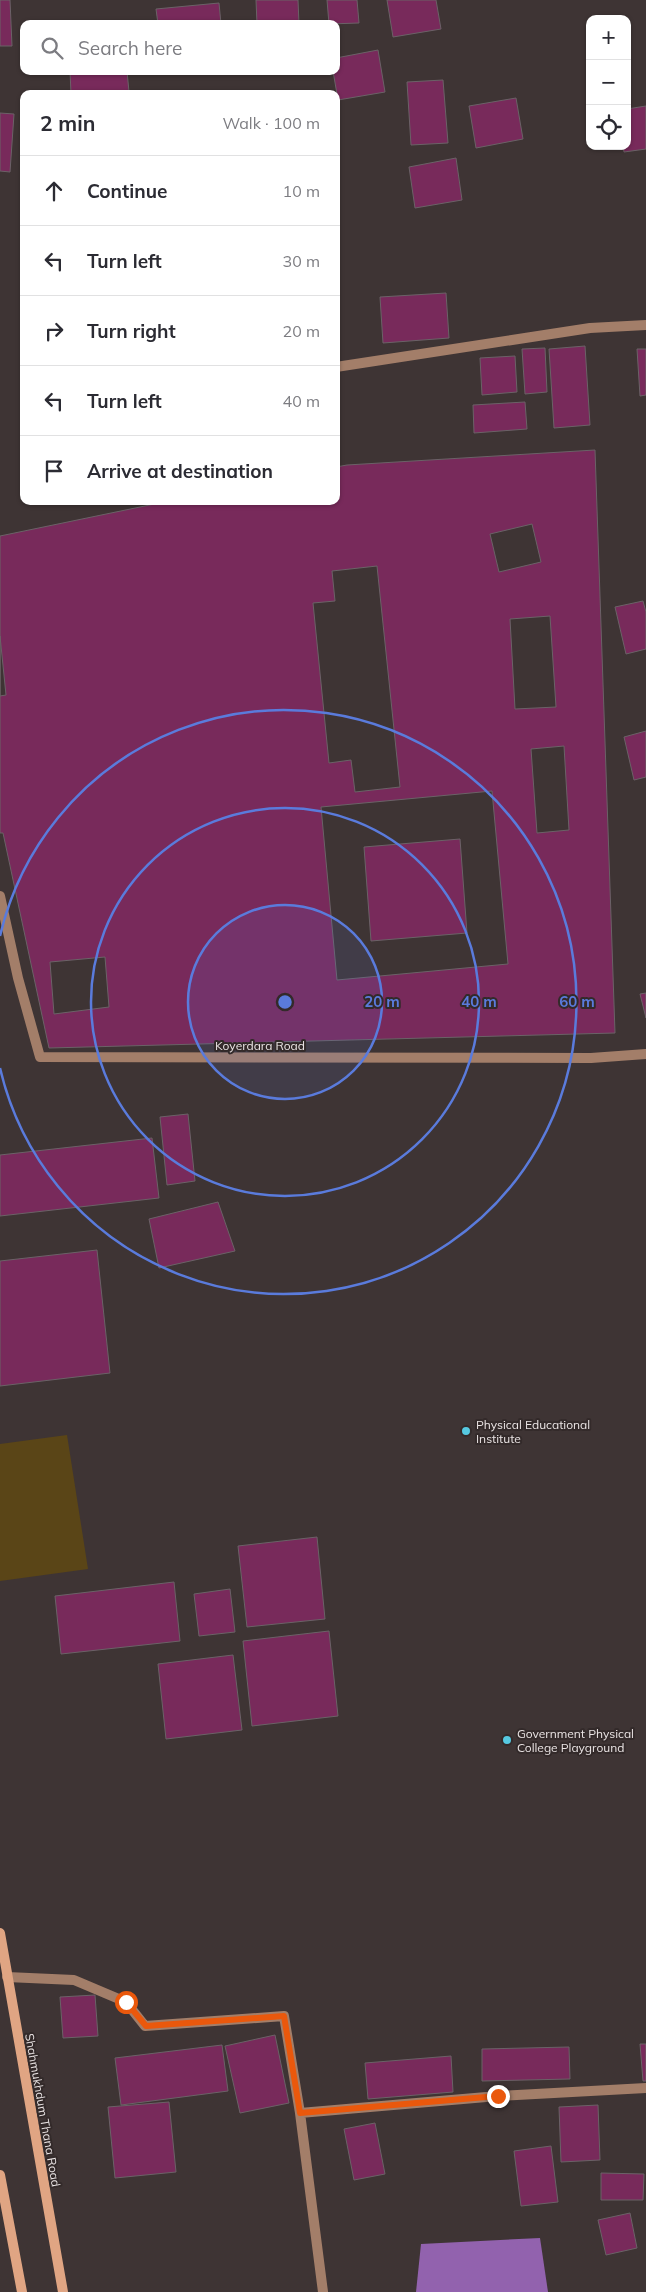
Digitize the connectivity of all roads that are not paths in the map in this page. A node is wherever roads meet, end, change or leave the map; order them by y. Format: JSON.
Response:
{"nodes":[{"id":1,"x":646,"y":324,"type":"edge"},
{"id":2,"x":340,"y":366,"type":"edge"},
{"id":3,"x":0,"y":896,"type":"edge"},
{"id":4,"x":646,"y":1054,"type":"edge"},
{"id":5,"x":0,"y":1933,"type":"edge"},
{"id":6,"x":7,"y":1977,"type":"junction"},
{"id":7,"x":646,"y":2088,"type":"edge"},
{"id":8,"x":300,"y":2113,"type":"junction"},
{"id":9,"x":0,"y":2175,"type":"edge"},
{"id":10,"x":22,"y":2292,"type":"edge"},
{"id":11,"x":63,"y":2292,"type":"edge"},
{"id":12,"x":323,"y":2292,"type":"edge"}],
"edges":[{"from":1,"to":2,"type":"street"},
{"from":3,"to":4,"type":"street","name":"Koyerdara Road"},
{"from":5,"to":6,"type":"main road","name":"Shahmukhdum Thana Road"},
{"from":6,"to":8,"type":"street"},
{"from":6,"to":11,"type":"main road","name":"Shahmukhdum Thana Road"},
{"from":7,"to":8,"type":"street"},
{"from":8,"to":12,"type":"street"},
{"from":9,"to":10,"type":"main road"}]}
